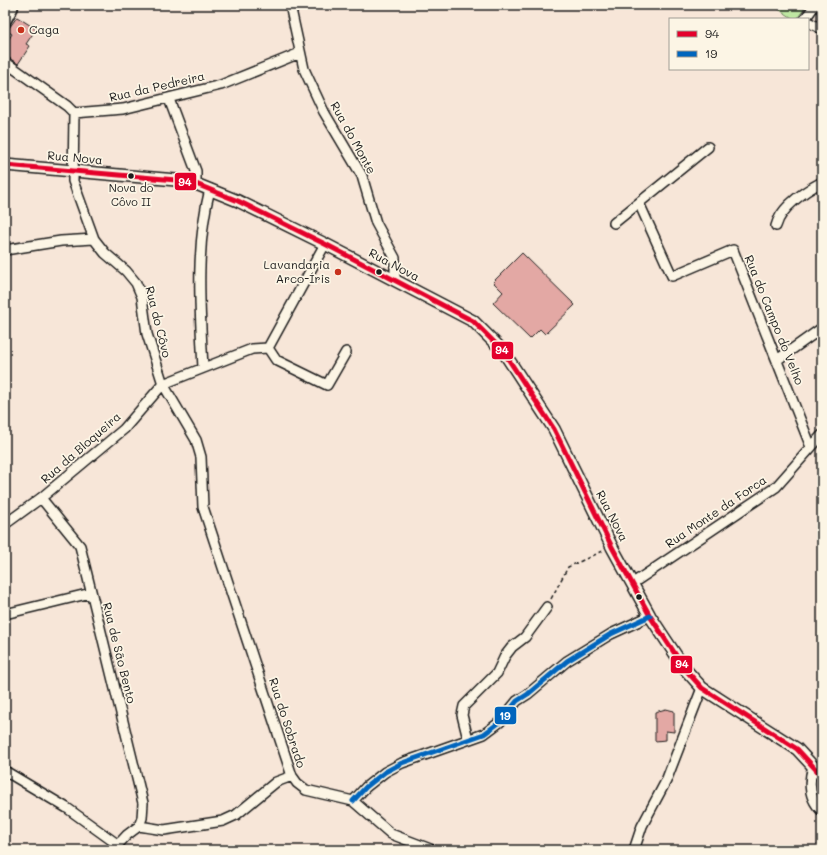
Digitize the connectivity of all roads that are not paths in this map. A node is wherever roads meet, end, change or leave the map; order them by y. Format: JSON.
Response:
{"nodes":[{"id":1,"x":290,"y":5,"type":"edge"},
{"id":2,"x":815,"y":5,"type":"edge"},
{"id":3,"x":9,"y":8,"type":"edge"},
{"id":4,"x":806,"y":18,"type":"edge"},
{"id":5,"x":809,"y":22,"type":"edge"},
{"id":6,"x":5,"y":27,"type":"edge"},
{"id":7,"x":822,"y":29,"type":"edge"},
{"id":8,"x":300,"y":53,"type":"junction"},
{"id":9,"x":5,"y":62,"type":"edge"},
{"id":10,"x":169,"y":99,"type":"junction"},
{"id":11,"x":74,"y":113,"type":"junction"},
{"id":12,"x":708,"y":147,"type":"dead end"},
{"id":13,"x":5,"y":165,"type":"edge"},
{"id":14,"x":72,"y":170,"type":"junction"},
{"id":15,"x":822,"y":182,"type":"edge"},
{"id":16,"x":196,"y":184,"type":"junction"},
{"id":17,"x":210,"y":189,"type":"junction"},
{"id":18,"x":638,"y":203,"type":"junction"},
{"id":19,"x":614,"y":223,"type":"dead end"},
{"id":20,"x":776,"y":226,"type":"dead end"},
{"id":21,"x":94,"y":238,"type":"junction"},
{"id":22,"x":325,"y":244,"type":"junction"},
{"id":23,"x":5,"y":250,"type":"edge"},
{"id":24,"x":395,"y":280,"type":"junction"},
{"id":25,"x":822,"y":328,"type":"edge"},
{"id":26,"x":268,"y":348,"type":"junction"},
{"id":27,"x":346,"y":352,"type":"dead end"},
{"id":28,"x":777,"y":360,"type":"junction"},
{"id":29,"x":203,"y":368,"type":"junction"},
{"id":30,"x":163,"y":384,"type":"junction"},
{"id":31,"x":822,"y":435,"type":"edge"},
{"id":32,"x":811,"y":447,"type":"junction"},
{"id":33,"x":41,"y":498,"type":"junction"},
{"id":34,"x":203,"y":507,"type":"joint"},
{"id":35,"x":8,"y":522,"type":"dead end"},
{"id":36,"x":633,"y":583,"type":"junction"},
{"id":37,"x":91,"y":593,"type":"junction"},
{"id":38,"x":547,"y":607,"type":"road end"},
{"id":39,"x":5,"y":614,"type":"edge"},
{"id":40,"x":650,"y":616,"type":"junction"},
{"id":41,"x":702,"y":688,"type":"junction"},
{"id":42,"x":468,"y":739,"type":"junction"},
{"id":43,"x":812,"y":766,"type":"junction"},
{"id":44,"x":5,"y":771,"type":"edge"},
{"id":45,"x":292,"y":776,"type":"junction"},
{"id":46,"x":822,"y":776,"type":"edge"},
{"id":47,"x":353,"y":801,"type":"junction"},
{"id":48,"x":822,"y":811,"type":"edge"},
{"id":49,"x":140,"y":826,"type":"junction"},
{"id":50,"x":115,"y":847,"type":"edge"},
{"id":51,"x":433,"y":850,"type":"edge"},
{"id":52,"x":634,"y":850,"type":"edge"}],
"edges":[{"from":1,"to":8,"type":"street","name":"Rua do Monte"},
{"from":2,"to":4,"type":"street"},
{"from":3,"to":6,"type":"lane"},
{"from":5,"to":7,"type":"street"},
{"from":8,"to":10,"type":"street","name":"Rua da Pedreira"},
{"from":8,"to":24,"type":"street","name":"Rua do Monte"},
{"from":9,"to":11,"type":"street"},
{"from":10,"to":11,"type":"street","name":"Rua da Pedreira"},
{"from":10,"to":16,"type":"street"},
{"from":11,"to":14,"type":"street","name":"Rua do Côvo"},
{"from":12,"to":18,"type":"street"},
{"from":13,"to":14,"type":"street","name":"Rua Nova"},
{"from":14,"to":16,"type":"street","name":"Rua Nova"},
{"from":14,"to":21,"type":"street","name":"Rua do Côvo"},
{"from":15,"to":20,"type":"street"},
{"from":16,"to":17,"type":"street","name":"Rua Nova"},
{"from":17,"to":22,"type":"street","name":"Rua Nova"},
{"from":17,"to":29,"type":"street"},
{"from":18,"to":19,"type":"street"},
{"from":18,"to":28,"type":"street","name":"Rua do Campo do Velho"},
{"from":21,"to":23,"type":"street"},
{"from":21,"to":30,"type":"street","name":"Rua do Côvo"},
{"from":22,"to":24,"type":"street","name":"Rua Nova"},
{"from":22,"to":26,"type":"street"},
{"from":24,"to":36,"type":"street","name":"Rua Nova"},
{"from":25,"to":28,"type":"street"},
{"from":26,"to":27,"type":"street"},
{"from":26,"to":29,"type":"street"},
{"from":28,"to":32,"type":"street","name":"Rua do Campo do Velho"},
{"from":29,"to":30,"type":"street"},
{"from":30,"to":33,"type":"street","name":"Rua da Bloqueira"},
{"from":30,"to":34,"type":"street","name":"Rua do Côvo"},
{"from":31,"to":32,"type":"street","name":"Rua Monte da Forca"},
{"from":32,"to":36,"type":"street","name":"Rua Monte da Forca"},
{"from":33,"to":35,"type":"street","name":"Rua da Bloqueira"},
{"from":33,"to":37,"type":"street","name":"Rua de São Bento"},
{"from":34,"to":45,"type":"street","name":"Rua do Sobrado"},
{"from":36,"to":40,"type":"street","name":"Rua Nova"},
{"from":37,"to":39,"type":"street"},
{"from":37,"to":49,"type":"street","name":"Rua de São Bento"},
{"from":38,"to":42,"type":"street"},
{"from":40,"to":41,"type":"street","name":"Rua Nova"},
{"from":40,"to":42,"type":"street"},
{"from":41,"to":43,"type":"street","name":"Rua Nova"},
{"from":41,"to":52,"type":"street"},
{"from":42,"to":47,"type":"street"},
{"from":43,"to":46,"type":"street","name":"Rua Nova"},
{"from":43,"to":48,"type":"street"},
{"from":44,"to":50,"type":"street"},
{"from":45,"to":47,"type":"street"},
{"from":45,"to":49,"type":"street","name":"Rua do Sobrado"},
{"from":47,"to":51,"type":"street"},
{"from":49,"to":50,"type":"street"}]}
